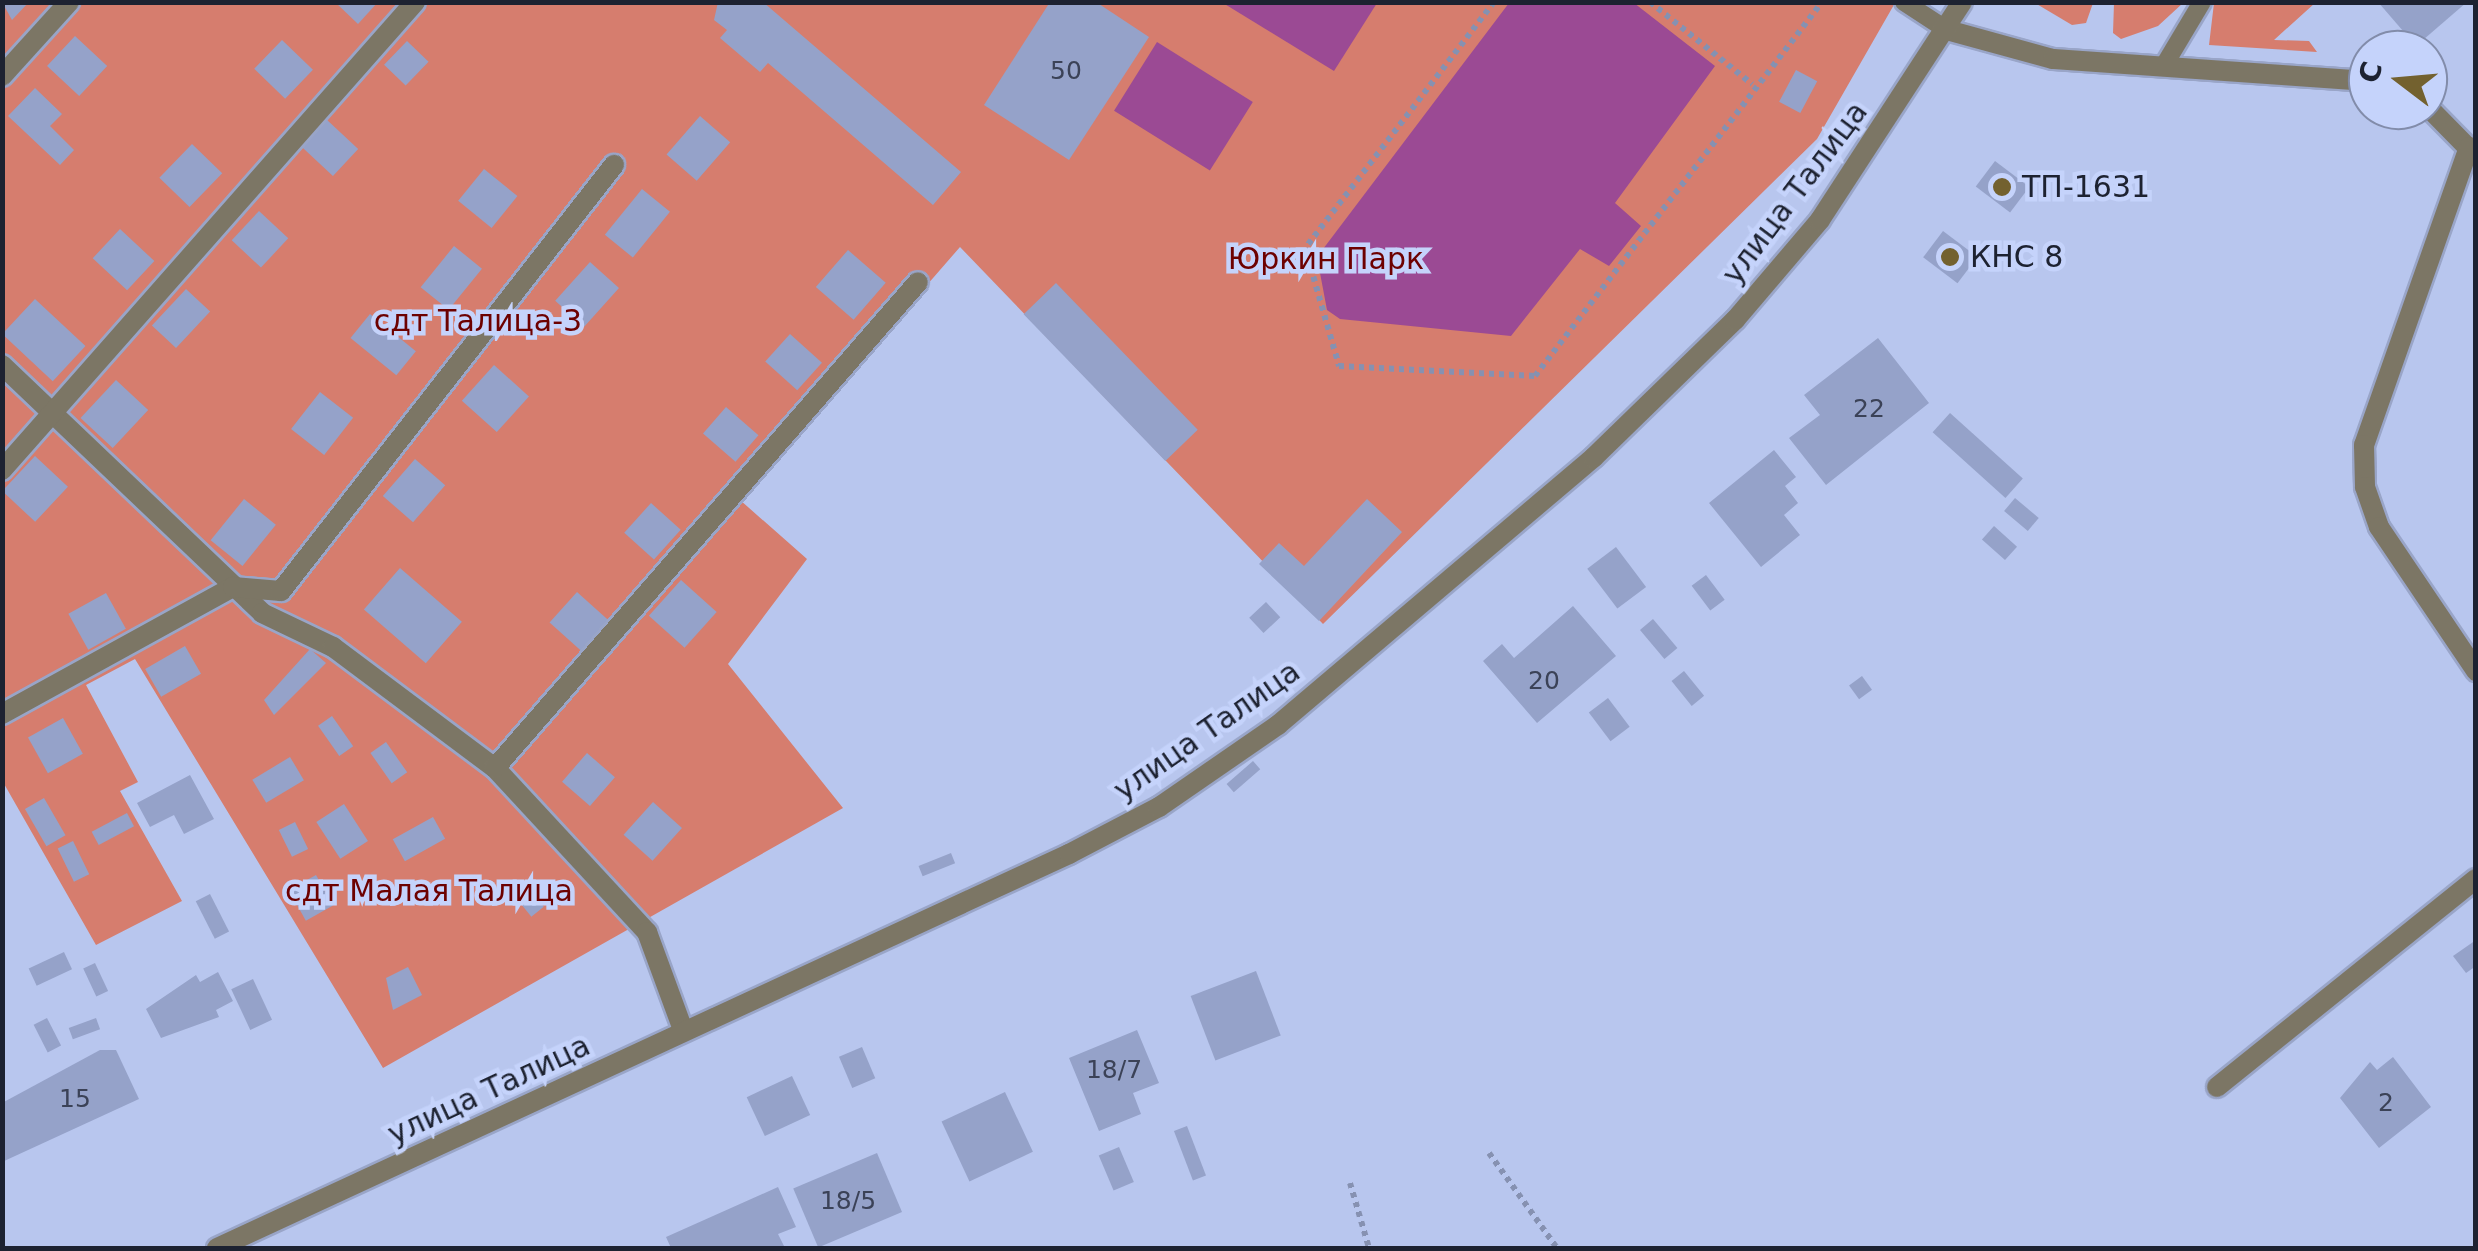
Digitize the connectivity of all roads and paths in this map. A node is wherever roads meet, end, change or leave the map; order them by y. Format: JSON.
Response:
{"nodes":[{"id":1,"x":70,"y":2,"type":"edge"},
{"id":2,"x":415,"y":2,"type":"edge"},
{"id":3,"x":1494,"y":2,"type":"edge"},
{"id":4,"x":1650,"y":2,"type":"edge"},
{"id":5,"x":1822,"y":2,"type":"edge"},
{"id":6,"x":1904,"y":2,"type":"edge"},
{"id":7,"x":1962,"y":2,"type":"edge"},
{"id":8,"x":2202,"y":2,"type":"edge"},
{"id":9,"x":1947,"y":30,"type":"junction"},
{"id":10,"x":2165,"y":64,"type":"junction"},
{"id":11,"x":2,"y":76,"type":"edge"},
{"id":12,"x":2348,"y":79,"type":"edge"},
{"id":13,"x":1752,"y":84,"type":"junction"},
{"id":14,"x":2448,"y":127,"type":"edge"},
{"id":15,"x":2473,"y":151,"type":"edge"},
{"id":16,"x":614,"y":165,"type":"dead end"},
{"id":17,"x":918,"y":282,"type":"dead end"},
{"id":18,"x":2,"y":365,"type":"edge"},
{"id":19,"x":55,"y":415,"type":"junction"},
{"id":20,"x":2,"y":470,"type":"edge"},
{"id":21,"x":234,"y":587,"type":"junction"},
{"id":22,"x":2476,"y":670,"type":"edge"},
{"id":23,"x":2,"y":714,"type":"edge"},
{"id":24,"x":494,"y":768,"type":"junction"},
{"id":25,"x":2476,"y":880,"type":"edge"},
{"id":26,"x":684,"y":1030,"type":"junction"},
{"id":27,"x":2217,"y":1088,"type":"dead end"},
{"id":28,"x":1489,"y":1153,"type":"dead end"},
{"id":29,"x":1350,"y":1184,"type":"dead end"},
{"id":30,"x":217,"y":1248,"type":"edge"},
{"id":31,"x":1370,"y":1248,"type":"edge"},
{"id":32,"x":1556,"y":1248,"type":"edge"}],
"edges":[{"from":1,"to":11,"type":"street"},
{"from":2,"to":19,"type":"street"},
{"from":3,"to":13,"type":"path"},
{"from":4,"to":13,"type":"path"},
{"from":5,"to":13,"type":"path"},
{"from":6,"to":9,"type":"lane"},
{"from":7,"to":9,"type":"street","name":"улица Талица"},
{"from":8,"to":10,"type":"lane"},
{"from":9,"to":10,"type":"street"},
{"from":9,"to":26,"type":"street","name":"улица Талица"},
{"from":10,"to":12,"type":"street"},
{"from":14,"to":15,"type":"street"},
{"from":15,"to":22,"type":"street"},
{"from":16,"to":21,"type":"street"},
{"from":17,"to":24,"type":"street"},
{"from":18,"to":19,"type":"street"},
{"from":19,"to":20,"type":"street"},
{"from":19,"to":21,"type":"street"},
{"from":21,"to":23,"type":"street"},
{"from":21,"to":24,"type":"street"},
{"from":24,"to":26,"type":"street"},
{"from":25,"to":27,"type":"street"},
{"from":26,"to":30,"type":"street","name":"улица Талица"},
{"from":28,"to":32,"type":"path"},
{"from":29,"to":31,"type":"path"}]}
